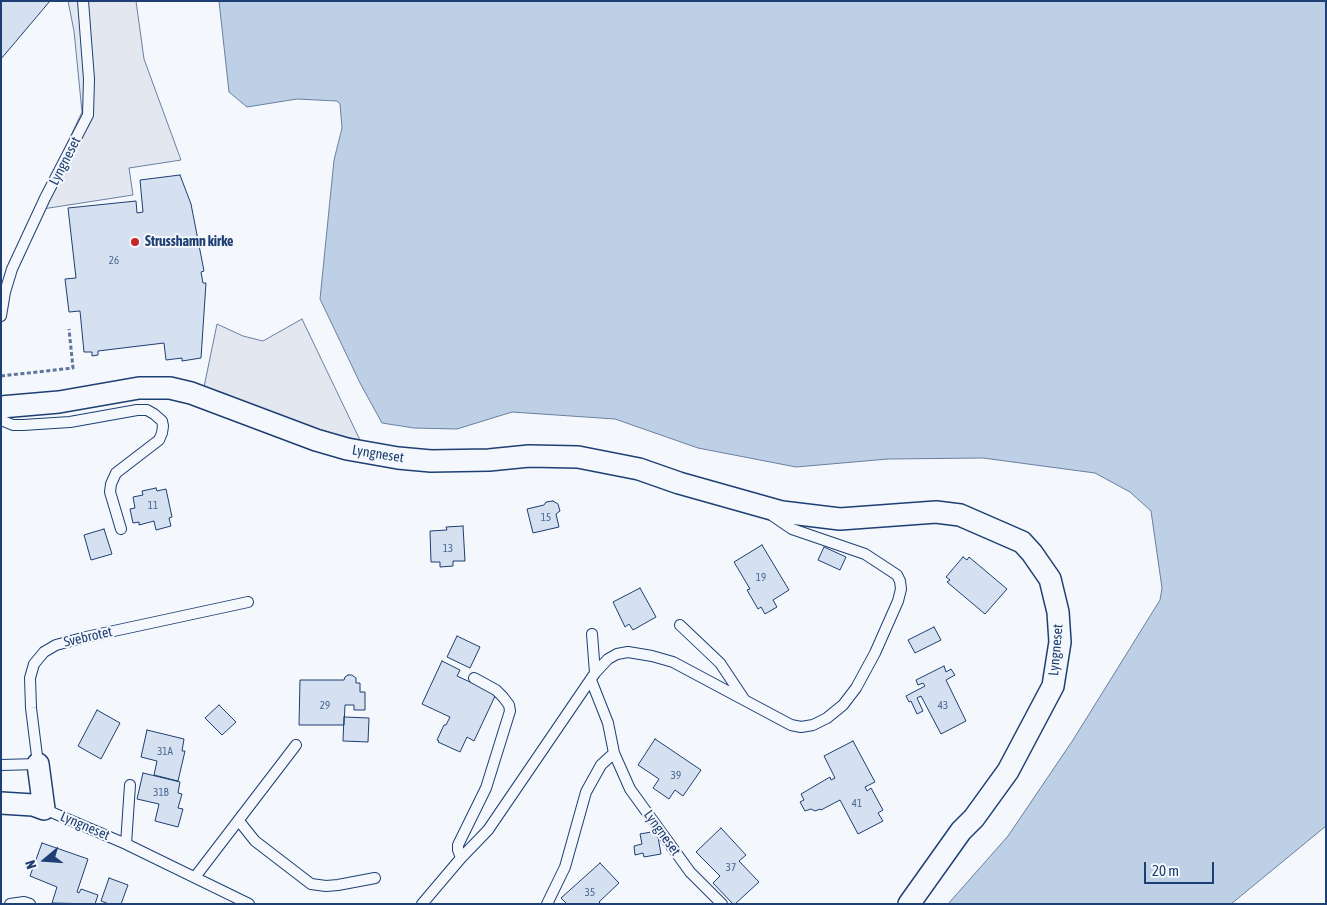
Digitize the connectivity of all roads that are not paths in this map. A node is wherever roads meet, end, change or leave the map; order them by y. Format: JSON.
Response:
{"nodes":[{"id":1,"x":83,"y":1,"type":"edge"},
{"id":2,"x":1,"y":314,"type":"edge"},
{"id":3,"x":1,"y":407,"type":"edge"},
{"id":4,"x":1,"y":420,"type":"edge"},
{"id":5,"x":759,"y":506,"type":"junction"},
{"id":6,"x":121,"y":529,"type":"dead end"},
{"id":7,"x":248,"y":602,"type":"dead end"},
{"id":8,"x":680,"y":625,"type":"dead end"},
{"id":9,"x":592,"y":634,"type":"dead end"},
{"id":10,"x":593,"y":676,"type":"junction"},
{"id":11,"x":474,"y":678,"type":"dead end"},
{"id":12,"x":745,"y":700,"type":"junction"},
{"id":13,"x":296,"y":745,"type":"dead end"},
{"id":14,"x":614,"y":753,"type":"junction"},
{"id":15,"x":38,"y":764,"type":"junction"},
{"id":16,"x":1,"y":765,"type":"edge"},
{"id":17,"x":130,"y":785,"type":"dead end"},
{"id":18,"x":1,"y":803,"type":"edge"},
{"id":19,"x":44,"y":809,"type":"junction"},
{"id":20,"x":239,"y":821,"type":"junction"},
{"id":21,"x":126,"y":844,"type":"junction"},
{"id":22,"x":461,"y":858,"type":"junction"},
{"id":23,"x":195,"y":877,"type":"junction"},
{"id":24,"x":375,"y":878,"type":"dead end"},
{"id":25,"x":10,"y":904,"type":"edge"},
{"id":26,"x":30,"y":904,"type":"edge"},
{"id":27,"x":249,"y":904,"type":"edge"},
{"id":28,"x":422,"y":904,"type":"edge"},
{"id":29,"x":547,"y":904,"type":"edge"},
{"id":30,"x":722,"y":904,"type":"edge"},
{"id":31,"x":909,"y":904,"type":"edge"}],
"edges":[{"from":1,"to":2,"type":"lane","name":"Lyngneset"},
{"from":3,"to":5,"type":"street","name":"Lyngneset"},
{"from":4,"to":6,"type":"lane"},
{"from":5,"to":12,"type":"lane","name":"Lyngneset"},
{"from":5,"to":31,"type":"street","name":"Lyngneset"},
{"from":7,"to":15,"type":"lane","name":"Svebrotet"},
{"from":8,"to":12,"type":"lane","name":"Lyngneset"},
{"from":9,"to":10,"type":"lane","name":"Lyngneset"},
{"from":10,"to":12,"type":"lane","name":"Lyngneset"},
{"from":10,"to":14,"type":"lane","name":"Lyngneset"},
{"from":10,"to":22,"type":"lane","name":"Lyngneset"},
{"from":11,"to":22,"type":"lane"},
{"from":13,"to":20,"type":"lane"},
{"from":14,"to":29,"type":"lane"},
{"from":14,"to":30,"type":"lane","name":"Lyngneset"},
{"from":15,"to":16,"type":"lane"},
{"from":15,"to":19,"type":"street","name":"Svebrotet"},
{"from":17,"to":21,"type":"lane","name":"Lyngneset"},
{"from":18,"to":19,"type":"street"},
{"from":19,"to":21,"type":"lane","name":"Lyngneset"},
{"from":20,"to":23,"type":"lane"},
{"from":20,"to":24,"type":"lane"},
{"from":21,"to":23,"type":"lane","name":"Lyngneset"},
{"from":22,"to":28,"type":"lane","name":"Lyngneset"},
{"from":23,"to":27,"type":"lane","name":"Lyngneset"},
{"from":25,"to":26,"type":"lane"}]}
